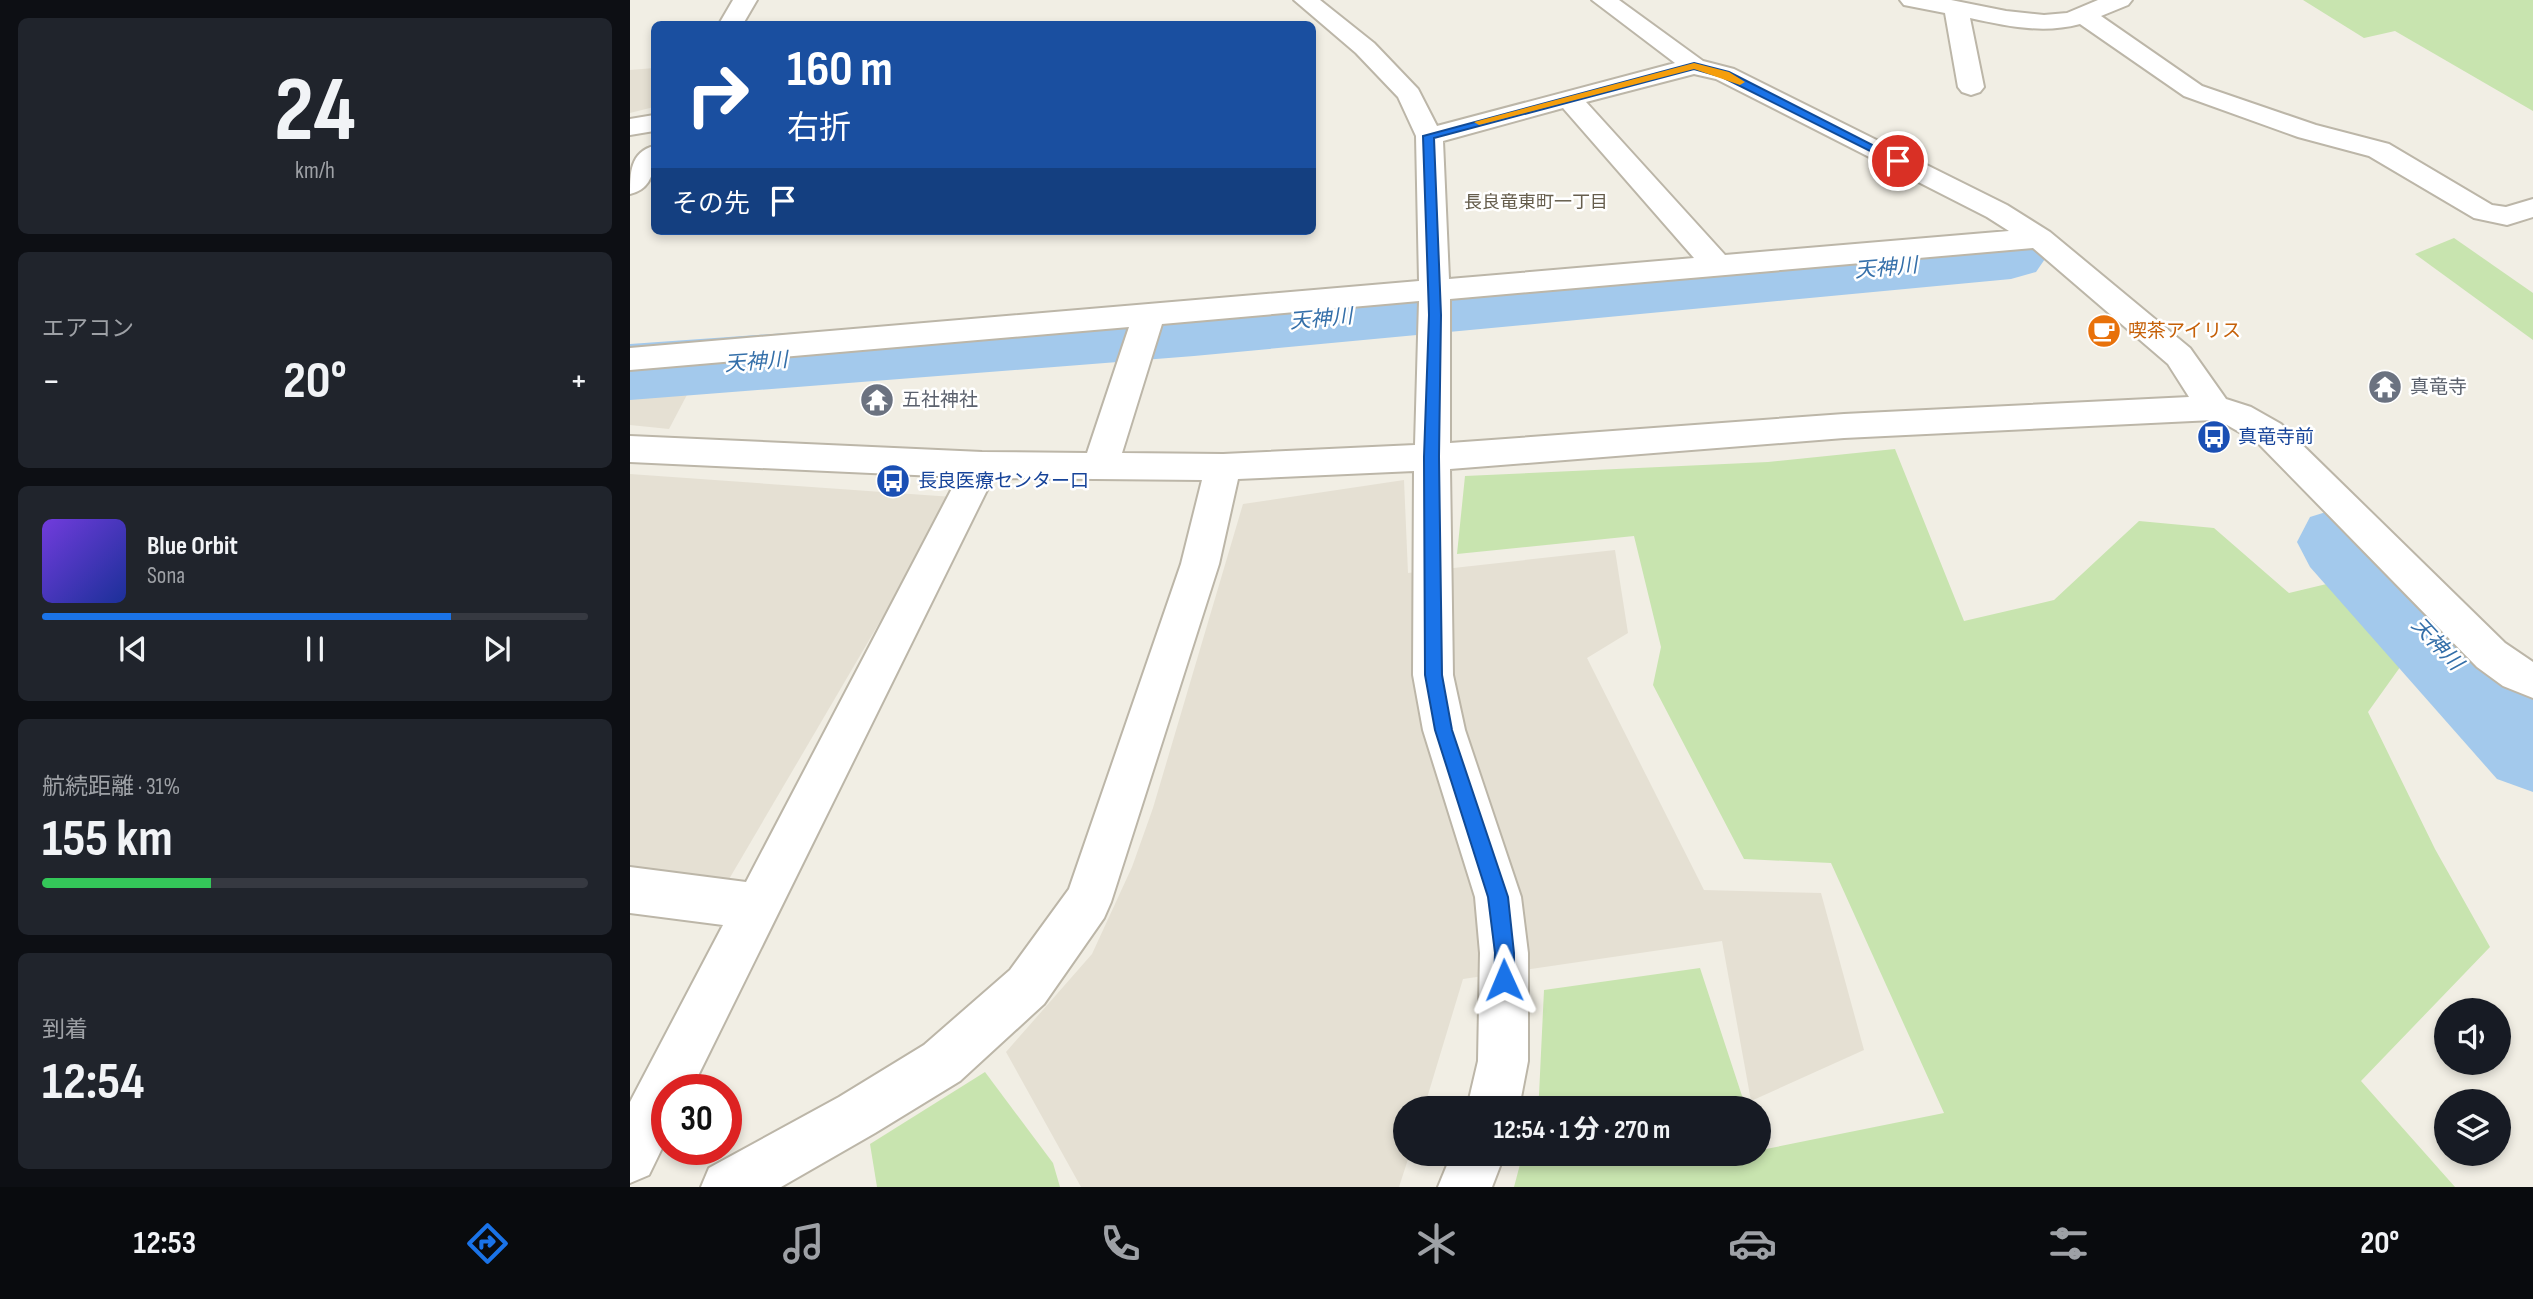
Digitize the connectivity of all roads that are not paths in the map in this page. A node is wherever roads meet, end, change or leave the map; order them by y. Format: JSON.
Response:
{"nodes":[{"id":1,"x":745,"y":0,"type":"edge"},
{"id":2,"x":1604,"y":0,"type":"edge"},
{"id":3,"x":1918,"y":0,"type":"edge"},
{"id":4,"x":2120,"y":0,"type":"edge"},
{"id":5,"x":1956,"y":9,"type":"junction"},
{"id":6,"x":1316,"y":10,"type":"edge"},
{"id":7,"x":2082,"y":16,"type":"junction"},
{"id":8,"x":733,"y":21,"type":"edge"},
{"id":9,"x":1694,"y":66,"type":"junction"},
{"id":10,"x":1971,"y":87,"type":"dead end"},
{"id":11,"x":1569,"y":99,"type":"junction"},
{"id":12,"x":651,"y":124,"type":"edge"},
{"id":13,"x":630,"y":127,"type":"edge"},
{"id":14,"x":1429,"y":136,"type":"junction"},
{"id":15,"x":651,"y":158,"type":"edge"},
{"id":16,"x":630,"y":186,"type":"edge"},
{"id":17,"x":2520,"y":212,"type":"edge"},
{"id":18,"x":2533,"y":234,"type":"edge"},
{"id":19,"x":2040,"y":239,"type":"junction"},
{"id":20,"x":1717,"y":265,"type":"junction"},
{"id":21,"x":1435,"y":302,"type":"junction"},
{"id":22,"x":1145,"y":328,"type":"junction"},
{"id":23,"x":630,"y":359,"type":"edge"},
{"id":24,"x":2214,"y":408,"type":"junction"},
{"id":25,"x":630,"y":449,"type":"edge"},
{"id":26,"x":1432,"y":457,"type":"junction"},
{"id":27,"x":982,"y":465,"type":"junction"},
{"id":28,"x":1223,"y":467,"type":"junction"},
{"id":29,"x":1100,"y":468,"type":"junction"},
{"id":30,"x":2528,"y":684,"type":"edge"},
{"id":31,"x":630,"y":890,"type":"edge"},
{"id":32,"x":757,"y":906,"type":"junction"},
{"id":33,"x":1496,"y":1096,"type":"edge"},
{"id":34,"x":630,"y":1156,"type":"edge"},
{"id":35,"x":1474,"y":1166,"type":"edge"},
{"id":36,"x":728,"y":1187,"type":"edge"},
{"id":37,"x":1465,"y":1187,"type":"edge"}],
"edges":[{"from":1,"to":8,"type":"street"},
{"from":2,"to":9,"type":"street"},
{"from":3,"to":5,"type":"street"},
{"from":4,"to":7,"type":"street"},
{"from":5,"to":7,"type":"street"},
{"from":5,"to":10,"type":"street"},
{"from":6,"to":14,"type":"street"},
{"from":7,"to":17,"type":"street"},
{"from":9,"to":11,"type":"street"},
{"from":9,"to":19,"type":"street"},
{"from":11,"to":14,"type":"street"},
{"from":11,"to":20,"type":"street"},
{"from":12,"to":13,"type":"street"},
{"from":14,"to":21,"type":"street"},
{"from":15,"to":16,"type":"street"},
{"from":17,"to":18,"type":"street"},
{"from":19,"to":20,"type":"street"},
{"from":19,"to":24,"type":"street"},
{"from":20,"to":21,"type":"street"},
{"from":21,"to":22,"type":"street"},
{"from":21,"to":26,"type":"street"},
{"from":22,"to":23,"type":"street"},
{"from":22,"to":29,"type":"street"},
{"from":24,"to":26,"type":"street"},
{"from":24,"to":30,"type":"street"},
{"from":25,"to":27,"type":"street"},
{"from":26,"to":28,"type":"street"},
{"from":26,"to":33,"type":"street"},
{"from":27,"to":29,"type":"street"},
{"from":27,"to":32,"type":"street"},
{"from":28,"to":29,"type":"street"},
{"from":28,"to":36,"type":"street"},
{"from":31,"to":32,"type":"street"},
{"from":32,"to":34,"type":"street"},
{"from":35,"to":37,"type":"street"}]}
